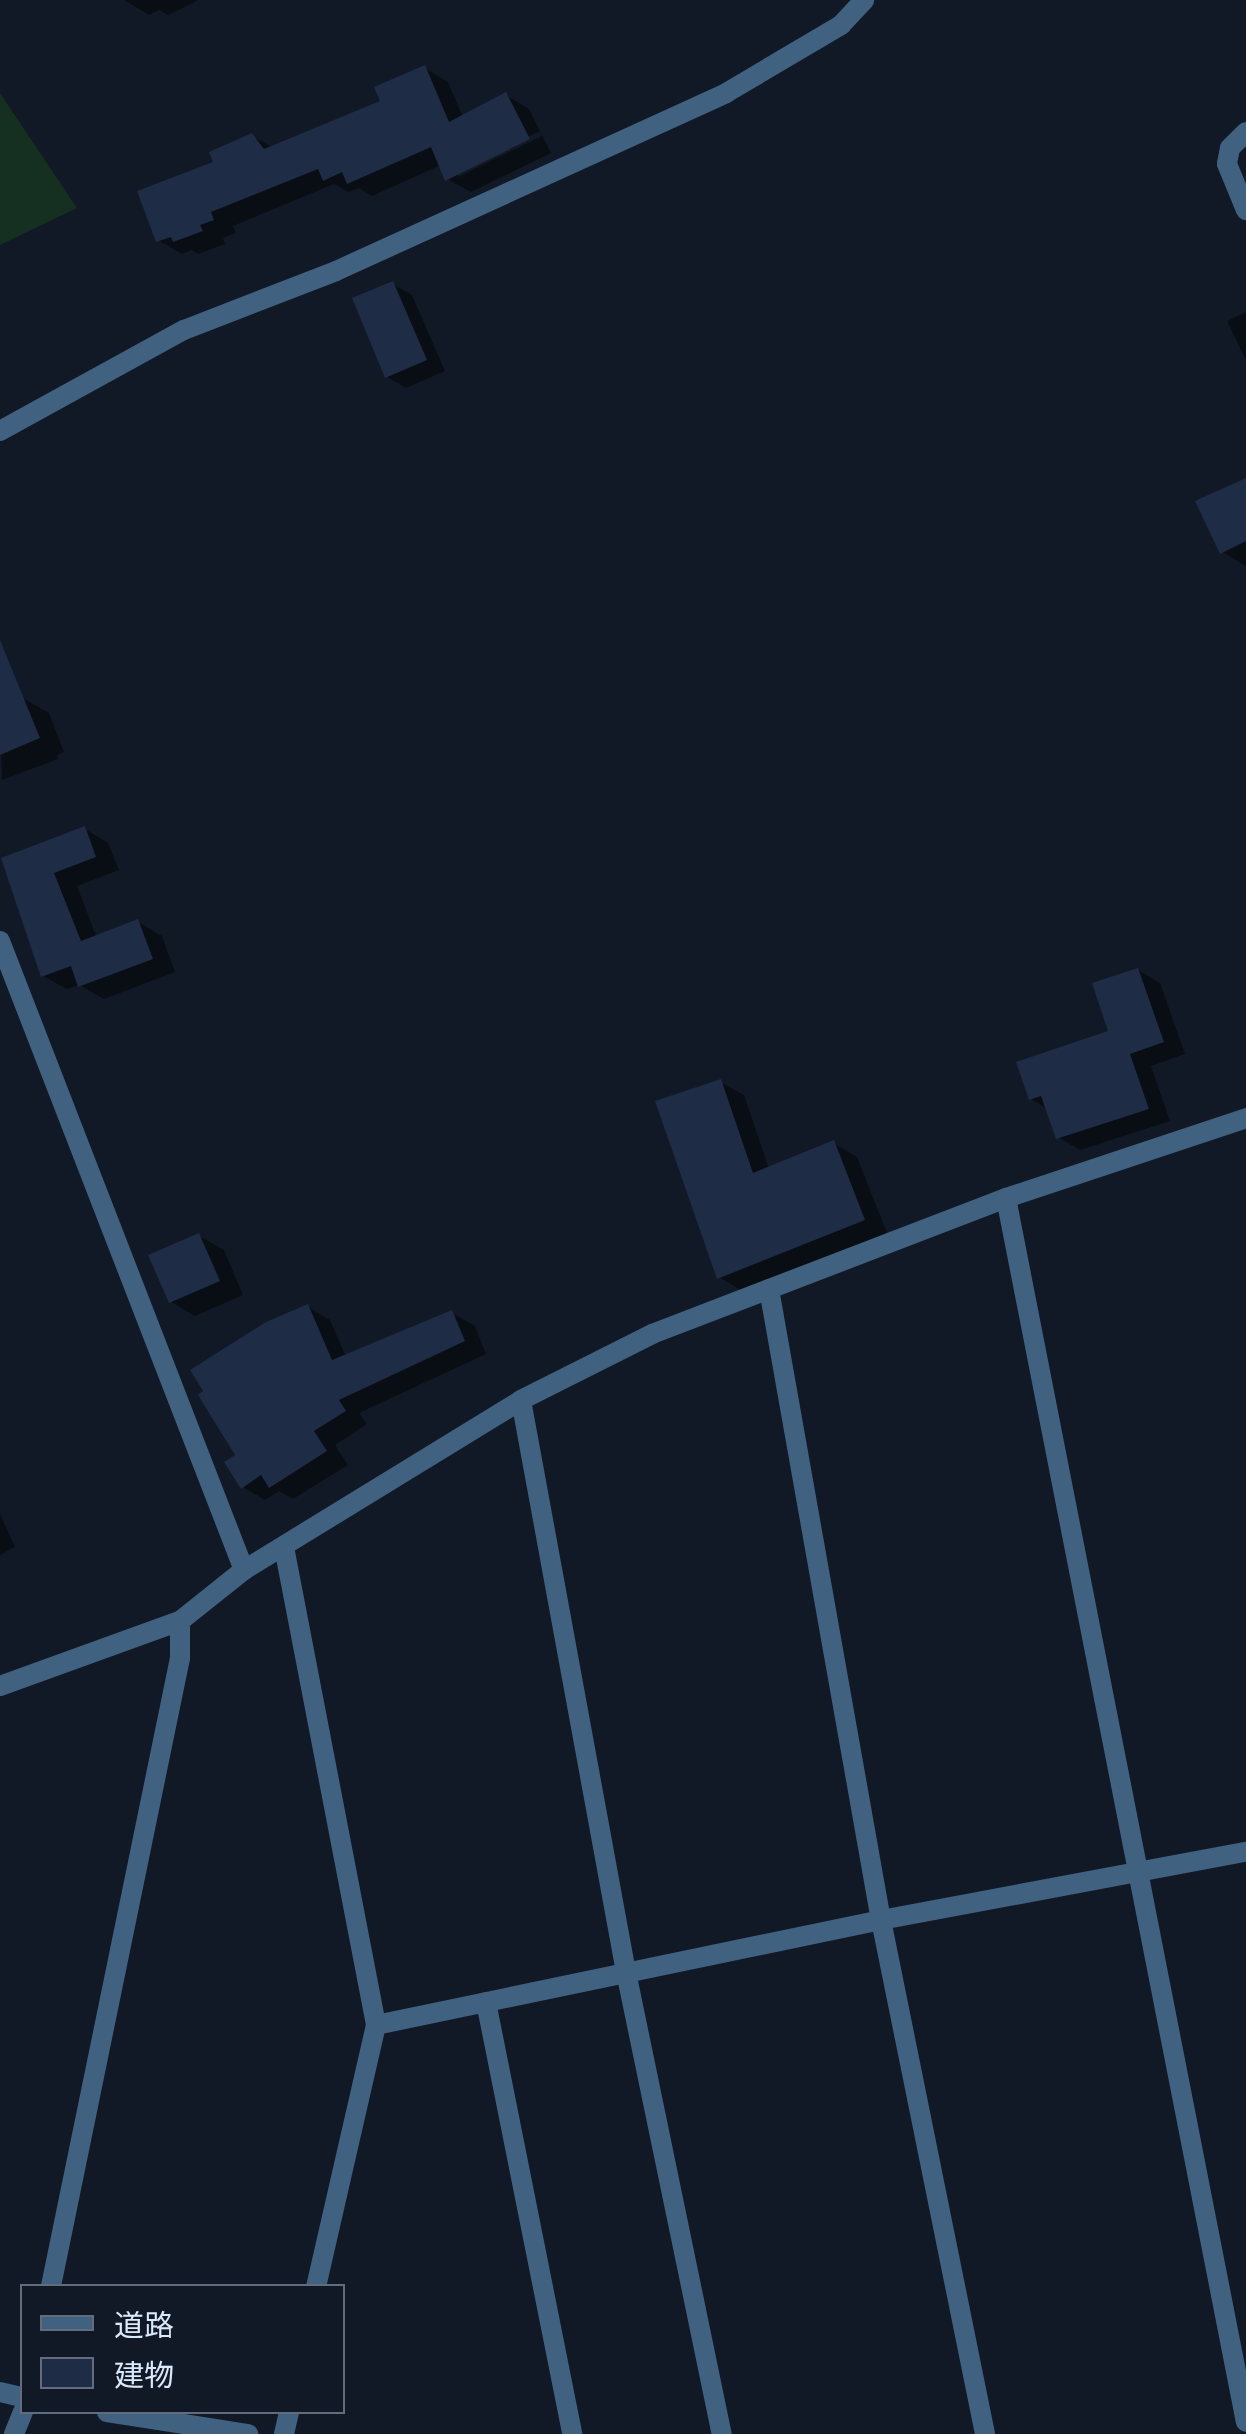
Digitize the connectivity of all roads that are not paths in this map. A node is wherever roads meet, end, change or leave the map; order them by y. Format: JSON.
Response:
{"nodes":[{"id":1,"x":864,"y":0,"type":"edge"},
{"id":2,"x":1246,"y":132,"type":"edge"},
{"id":3,"x":1246,"y":210,"type":"edge"},
{"id":4,"x":0,"y":430,"type":"edge"},
{"id":5,"x":0,"y":942,"type":"edge"},
{"id":6,"x":1246,"y":1118,"type":"edge"},
{"id":7,"x":1006,"y":1198,"type":"junction"},
{"id":8,"x":769,"y":1288,"type":"junction"},
{"id":9,"x":521,"y":1400,"type":"junction"},
{"id":10,"x":284,"y":1547,"type":"junction"},
{"id":11,"x":244,"y":1570,"type":"junction"},
{"id":12,"x":180,"y":1621,"type":"junction"},
{"id":13,"x":0,"y":1686,"type":"edge"},
{"id":14,"x":1246,"y":1852,"type":"edge"},
{"id":15,"x":1138,"y":1872,"type":"junction"},
{"id":16,"x":881,"y":1920,"type":"junction"},
{"id":17,"x":626,"y":1972,"type":"junction"},
{"id":18,"x":486,"y":2002,"type":"junction"},
{"id":19,"x":376,"y":2025,"type":"junction"},
{"id":20,"x":51,"y":2284,"type":"edge"},
{"id":21,"x":316,"y":2284,"type":"edge"},
{"id":22,"x":120,"y":2414,"type":"edge"},
{"id":23,"x":1246,"y":2422,"type":"edge"},
{"id":24,"x":248,"y":2434,"type":"edge"},
{"id":25,"x":572,"y":2434,"type":"edge"},
{"id":26,"x":722,"y":2434,"type":"edge"},
{"id":27,"x":986,"y":2434,"type":"edge"}],
"edges":[{"from":1,"to":4,"type":"street"},
{"from":2,"to":3,"type":"street"},
{"from":5,"to":11,"type":"street"},
{"from":6,"to":7,"type":"street"},
{"from":7,"to":8,"type":"street"},
{"from":7,"to":15,"type":"street"},
{"from":8,"to":9,"type":"street"},
{"from":8,"to":16,"type":"street"},
{"from":9,"to":10,"type":"street"},
{"from":9,"to":17,"type":"street"},
{"from":10,"to":11,"type":"street"},
{"from":10,"to":19,"type":"street"},
{"from":11,"to":12,"type":"street"},
{"from":12,"to":13,"type":"street"},
{"from":12,"to":20,"type":"street"},
{"from":14,"to":15,"type":"street"},
{"from":15,"to":16,"type":"street"},
{"from":15,"to":23,"type":"street"},
{"from":16,"to":17,"type":"street"},
{"from":16,"to":27,"type":"street"},
{"from":17,"to":18,"type":"street"},
{"from":17,"to":26,"type":"street"},
{"from":18,"to":19,"type":"street"},
{"from":18,"to":25,"type":"street"},
{"from":19,"to":21,"type":"street"},
{"from":22,"to":24,"type":"street"}]}
